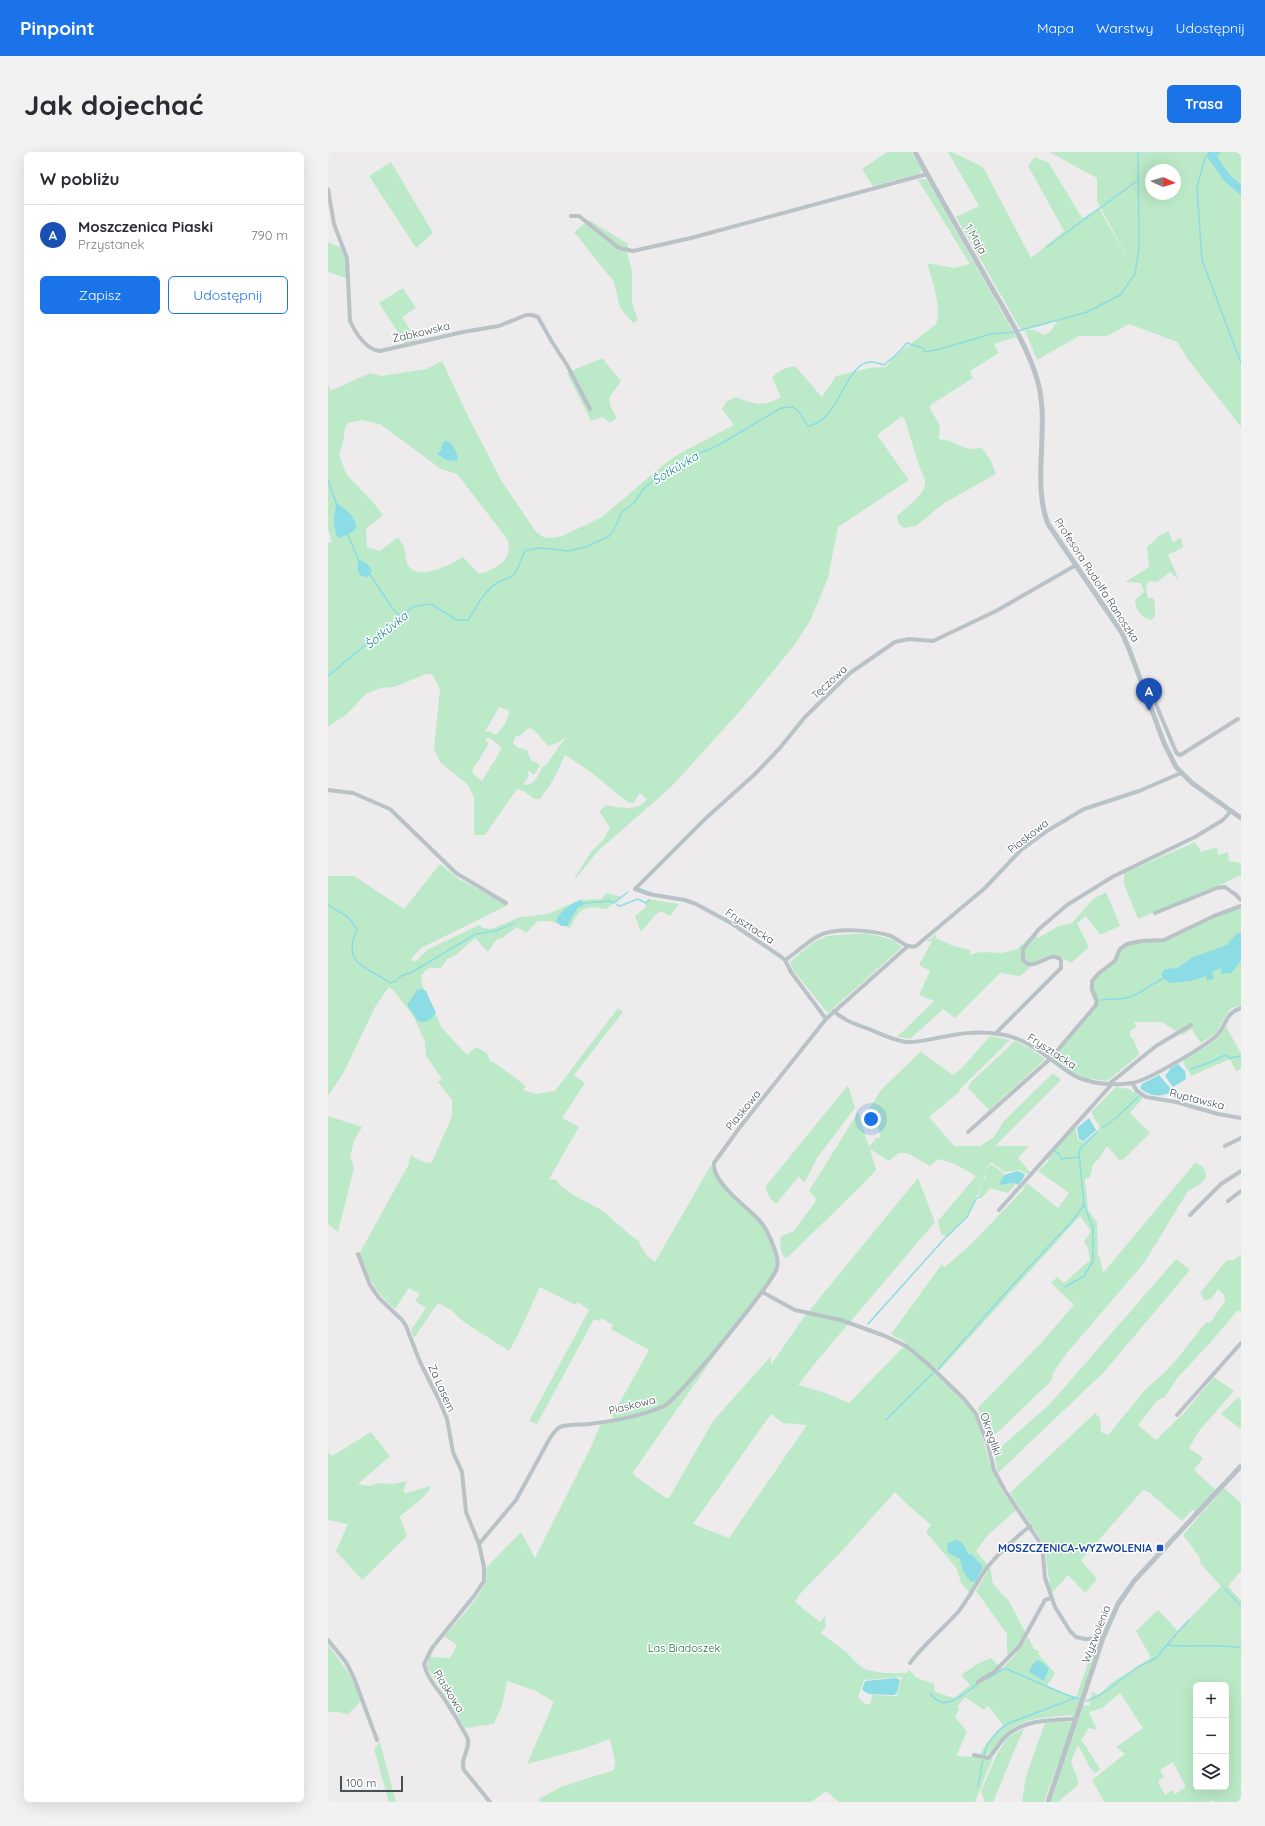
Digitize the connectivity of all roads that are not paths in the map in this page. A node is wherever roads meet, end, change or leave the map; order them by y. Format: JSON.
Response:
{"nodes":[{"id":1,"x":915,"y":152,"type":"edge"},
{"id":2,"x":927,"y":174,"type":"junction"},
{"id":3,"x":328,"y":189,"type":"edge"},
{"id":4,"x":571,"y":216,"type":"dead end"},
{"id":5,"x":1018,"y":336,"type":"joint"},
{"id":6,"x":590,"y":409,"type":"dead end"},
{"id":7,"x":1076,"y":565,"type":"junction"},
{"id":8,"x":1146,"y":693,"type":"junction"},
{"id":9,"x":1238,"y":719,"type":"dead end"},
{"id":10,"x":1181,"y":773,"type":"junction"},
{"id":11,"x":328,"y":790,"type":"edge"},
{"id":12,"x":1231,"y":811,"type":"junction"},
{"id":13,"x":1241,"y":818,"type":"edge"},
{"id":14,"x":635,"y":889,"type":"joint"},
{"id":15,"x":1241,"y":900,"type":"edge"},
{"id":16,"x":506,"y":903,"type":"dead end"},
{"id":17,"x":1241,"y":906,"type":"edge"},
{"id":18,"x":1155,"y":913,"type":"dead end"},
{"id":19,"x":908,"y":946,"type":"junction"},
{"id":20,"x":785,"y":960,"type":"junction"},
{"id":21,"x":1241,"y":1008,"type":"edge"},
{"id":22,"x":834,"y":1011,"type":"junction"},
{"id":23,"x":826,"y":1019,"type":"junction"},
{"id":24,"x":1191,"y":1025,"type":"dead end"},
{"id":25,"x":995,"y":1034,"type":"junction"},
{"id":26,"x":1050,"y":1059,"type":"junction"},
{"id":27,"x":1110,"y":1084,"type":"junction"},
{"id":28,"x":1132,"y":1084,"type":"junction"},
{"id":29,"x":1241,"y":1118,"type":"edge"},
{"id":30,"x":968,"y":1132,"type":"dead end"},
{"id":31,"x":1241,"y":1138,"type":"edge"},
{"id":32,"x":1225,"y":1146,"type":"dead end"},
{"id":33,"x":1241,"y":1171,"type":"edge"},
{"id":34,"x":1241,"y":1191,"type":"edge"},
{"id":35,"x":1228,"y":1201,"type":"dead end"},
{"id":36,"x":998,"y":1210,"type":"dead end"},
{"id":37,"x":1190,"y":1215,"type":"dead end"},
{"id":38,"x":358,"y":1254,"type":"dead end"},
{"id":39,"x":762,"y":1292,"type":"junction"},
{"id":40,"x":1241,"y":1344,"type":"edge"},
{"id":41,"x":1178,"y":1415,"type":"dead end"},
{"id":42,"x":1241,"y":1466,"type":"edge"},
{"id":43,"x":1030,"y":1526,"type":"junction"},
{"id":44,"x":479,"y":1544,"type":"junction"},
{"id":45,"x":1051,"y":1598,"type":"junction"},
{"id":46,"x":1103,"y":1638,"type":"junction"},
{"id":47,"x":328,"y":1640,"type":"edge"},
{"id":48,"x":910,"y":1663,"type":"dead end"},
{"id":49,"x":978,"y":1682,"type":"dead end"},
{"id":50,"x":1076,"y":1719,"type":"junction"},
{"id":51,"x":377,"y":1740,"type":"dead end"},
{"id":52,"x":974,"y":1755,"type":"dead end"},
{"id":53,"x":490,"y":1802,"type":"edge"},
{"id":54,"x":1048,"y":1802,"type":"edge"}],
"edges":[{"from":1,"to":2,"type":"street","name":"1 Maja"},
{"from":2,"to":4,"type":"street"},
{"from":2,"to":5,"type":"street","name":"1 Maja"},
{"from":3,"to":6,"type":"street","name":"Żabkowska"},
{"from":5,"to":7,"type":"street","name":"Profesora Rudolfa Ranoszka"},
{"from":7,"to":8,"type":"street","name":"Profesora Rudolfa Ranoszka"},
{"from":7,"to":14,"type":"street","name":"Tęczowa"},
{"from":8,"to":9,"type":"street","name":"Profesora Rudolfa Ranoszka"},
{"from":8,"to":10,"type":"street","name":"Profesora Rudolfa Ranoszka"},
{"from":10,"to":12,"type":"street","name":"Profesora Rudolfa Ranoszka"},
{"from":10,"to":19,"type":"street","name":"Piaskowa"},
{"from":11,"to":16,"type":"street"},
{"from":12,"to":13,"type":"street","name":"Profesora Rudolfa Ranoszka"},
{"from":12,"to":25,"type":"street"},
{"from":14,"to":20,"type":"street","name":"Frysztacka"},
{"from":15,"to":18,"type":"street"},
{"from":17,"to":26,"type":"street"},
{"from":19,"to":20,"type":"street"},
{"from":19,"to":22,"type":"street","name":"Piaskowa"},
{"from":20,"to":23,"type":"street","name":"Frysztacka"},
{"from":21,"to":28,"type":"street","name":"Frysztacka"},
{"from":22,"to":23,"type":"street","name":"Piaskowa"},
{"from":22,"to":25,"type":"street","name":"Frysztacka"},
{"from":23,"to":39,"type":"street","name":"Piaskowa"},
{"from":24,"to":27,"type":"street"},
{"from":25,"to":26,"type":"street","name":"Frysztacka"},
{"from":26,"to":27,"type":"street","name":"Frysztacka"},
{"from":26,"to":30,"type":"street"},
{"from":27,"to":28,"type":"street","name":"Frysztacka"},
{"from":27,"to":36,"type":"street"},
{"from":28,"to":29,"type":"street","name":"Ruptawska"},
{"from":31,"to":32,"type":"street"},
{"from":33,"to":37,"type":"street"},
{"from":34,"to":35,"type":"street"},
{"from":38,"to":44,"type":"street","name":"Za Lasem"},
{"from":39,"to":43,"type":"street","name":"Okręgliki"},
{"from":39,"to":44,"type":"street","name":"Piaskowa"},
{"from":40,"to":41,"type":"street"},
{"from":42,"to":46,"type":"street","name":"Wyzwolenia"},
{"from":43,"to":45,"type":"street","name":"Okręgliki"},
{"from":43,"to":48,"type":"street"},
{"from":44,"to":53,"type":"street","name":"Piaskowa"},
{"from":45,"to":46,"type":"street","name":"Okręgliki"},
{"from":45,"to":49,"type":"street"},
{"from":46,"to":50,"type":"street","name":"Wyzwolenia"},
{"from":47,"to":51,"type":"street"},
{"from":50,"to":52,"type":"street"},
{"from":50,"to":54,"type":"street","name":"Wyzwolenia"}]}
